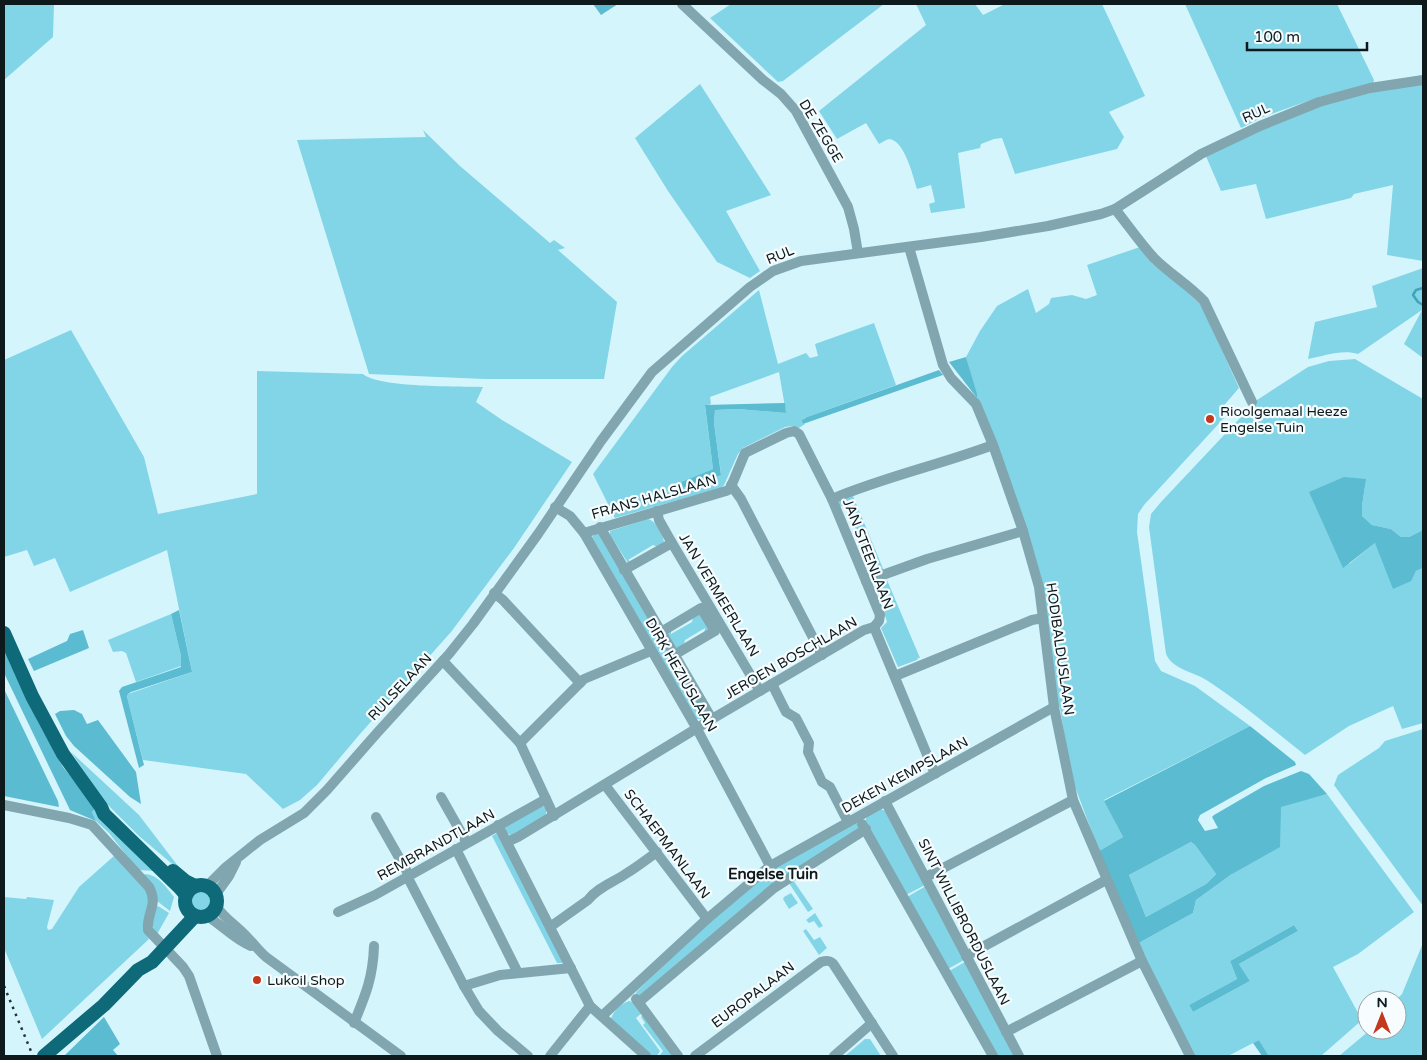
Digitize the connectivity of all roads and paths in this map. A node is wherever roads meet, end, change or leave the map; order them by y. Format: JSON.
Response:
{"nodes":[{"id":1,"x":682,"y":4,"type":"edge"},
{"id":2,"x":1423,"y":80,"type":"edge"},
{"id":3,"x":1115,"y":209,"type":"junction"},
{"id":4,"x":909,"y":247,"type":"junction"},
{"id":5,"x":858,"y":253,"type":"junction"},
{"id":6,"x":1252,"y":402,"type":"dead end"},
{"id":7,"x":794,"y":432,"type":"joint"},
{"id":8,"x":993,"y":445,"type":"junction"},
{"id":9,"x":731,"y":485,"type":"junction"},
{"id":10,"x":832,"y":499,"type":"junction"},
{"id":11,"x":555,"y":507,"type":"junction"},
{"id":12,"x":657,"y":511,"type":"junction"},
{"id":13,"x":600,"y":527,"type":"junction"},
{"id":14,"x":1023,"y":531,"type":"junction"},
{"id":15,"x":584,"y":533,"type":"junction"},
{"id":16,"x":672,"y":543,"type":"junction"},
{"id":17,"x":624,"y":570,"type":"junction"},
{"id":18,"x":866,"y":581,"type":"junction"},
{"id":19,"x":494,"y":593,"type":"junction"},
{"id":20,"x":1043,"y":618,"type":"junction"},
{"id":21,"x":874,"y":627,"type":"junction"},
{"id":22,"x":661,"y":632,"type":"junction"},
{"id":23,"x":4,"y":633,"type":"edge"},
{"id":24,"x":651,"y":651,"type":"junction"},
{"id":25,"x":674,"y":655,"type":"junction"},
{"id":26,"x":822,"y":655,"type":"junction"},
{"id":27,"x":443,"y":661,"type":"junction"},
{"id":28,"x":895,"y":676,"type":"junction"},
{"id":29,"x":580,"y":683,"type":"junction"},
{"id":30,"x":772,"y":684,"type":"junction"},
{"id":31,"x":760,"y":691,"type":"junction"},
{"id":32,"x":1054,"y":707,"type":"junction"},
{"id":33,"x":712,"y":719,"type":"junction"},
{"id":34,"x":696,"y":729,"type":"junction"},
{"id":35,"x":520,"y":743,"type":"junction"},
{"id":36,"x":935,"y":774,"type":"junction"},
{"id":37,"x":605,"y":785,"type":"junction"},
{"id":38,"x":441,"y":796,"type":"dead end"},
{"id":39,"x":546,"y":799,"type":"junction"},
{"id":40,"x":1073,"y":800,"type":"junction"},
{"id":41,"x":885,"y":801,"type":"junction"},
{"id":42,"x":4,"y":805,"type":"edge"},
{"id":43,"x":554,"y":816,"type":"junction"},
{"id":44,"x":376,"y":817,"type":"dead end"},
{"id":45,"x":858,"y":817,"type":"junction"},
{"id":46,"x":848,"y":822,"type":"junction"},
{"id":47,"x":498,"y":825,"type":"junction"},
{"id":48,"x":866,"y":829,"type":"junction"},
{"id":49,"x":507,"y":842,"type":"junction"},
{"id":50,"x":467,"y":843,"type":"junction"},
{"id":51,"x":456,"y":849,"type":"junction"},
{"id":52,"x":657,"y":852,"type":"junction"},
{"id":53,"x":770,"y":866,"type":"junction"},
{"id":54,"x":408,"y":876,"type":"junction"},
{"id":55,"x":926,"y":877,"type":"junction"},
{"id":56,"x":1106,"y":880,"type":"junction"},
{"id":57,"x":201,"y":901,"type":"junction"},
{"id":58,"x":338,"y":912,"type":"dead end"},
{"id":59,"x":707,"y":919,"type":"junction"},
{"id":60,"x":550,"y":927,"type":"junction"},
{"id":61,"x":163,"y":946,"type":"junction"},
{"id":62,"x":374,"y":946,"type":"dead end"},
{"id":63,"x":966,"y":956,"type":"junction"},
{"id":64,"x":1142,"y":961,"type":"junction"},
{"id":65,"x":571,"y":968,"type":"junction"},
{"id":66,"x":518,"y":973,"type":"junction"},
{"id":67,"x":464,"y":986,"type":"junction"},
{"id":68,"x":629,"y":992,"type":"junction"},
{"id":69,"x":639,"y":1002,"type":"junction"},
{"id":70,"x":590,"y":1006,"type":"junction"},
{"id":71,"x":602,"y":1016,"type":"junction"},
{"id":72,"x":354,"y":1023,"type":"junction"},
{"id":73,"x":872,"y":1024,"type":"junction"},
{"id":74,"x":1006,"y":1032,"type":"junction"},
{"id":75,"x":44,"y":1056,"type":"edge"},
{"id":76,"x":217,"y":1056,"type":"edge"},
{"id":77,"x":401,"y":1056,"type":"edge"},
{"id":78,"x":528,"y":1056,"type":"edge"},
{"id":79,"x":550,"y":1056,"type":"edge"},
{"id":80,"x":646,"y":1056,"type":"edge"},
{"id":81,"x":678,"y":1056,"type":"edge"},
{"id":82,"x":695,"y":1056,"type":"edge"},
{"id":83,"x":834,"y":1056,"type":"edge"},
{"id":84,"x":893,"y":1056,"type":"edge"},
{"id":85,"x":994,"y":1056,"type":"edge"},
{"id":86,"x":1019,"y":1056,"type":"edge"},
{"id":87,"x":1190,"y":1056,"type":"edge"}],
"edges":[{"from":1,"to":5,"type":"street","name":"DE ZEGGE"},
{"from":2,"to":3,"type":"street","name":"RUL"},
{"from":3,"to":4,"type":"street","name":"RUL"},
{"from":3,"to":6,"type":"street"},
{"from":4,"to":5,"type":"street","name":"RUL"},
{"from":4,"to":8,"type":"street","name":"HODIBALDUSLAAN"},
{"from":5,"to":11,"type":"street","name":"RUL"},
{"from":7,"to":9,"type":"street","name":"FRANS HALSLAAN"},
{"from":7,"to":10,"type":"street","name":"JAN STEENLAAN"},
{"from":8,"to":10,"type":"street"},
{"from":8,"to":14,"type":"street","name":"HODIBALDUSLAAN"},
{"from":9,"to":12,"type":"street","name":"FRANS HALSLAAN"},
{"from":9,"to":26,"type":"street"},
{"from":10,"to":18,"type":"street","name":"JAN STEENLAAN"},
{"from":11,"to":15,"type":"street","name":"DIRK HEZIUSLAAN"},
{"from":11,"to":19,"type":"street","name":"RULSELAAN"},
{"from":12,"to":13,"type":"street","name":"FRANS HALSLAAN"},
{"from":12,"to":16,"type":"street","name":"JAN VERMEERLAAN"},
{"from":13,"to":15,"type":"street","name":"FRANS HALSLAAN"},
{"from":13,"to":17,"type":"street","name":"DIRK HEZIUSLAAN"},
{"from":14,"to":18,"type":"street"},
{"from":14,"to":20,"type":"street","name":"HODIBALDUSLAAN"},
{"from":15,"to":24,"type":"street","name":"DIRK HEZIUSLAAN"},
{"from":16,"to":17,"type":"street"},
{"from":16,"to":31,"type":"street","name":"JAN VERMEERLAAN"},
{"from":17,"to":22,"type":"street","name":"DIRK HEZIUSLAAN"},
{"from":18,"to":21,"type":"street","name":"JAN STEENLAAN"},
{"from":19,"to":27,"type":"street","name":"RULSELAAN"},
{"from":19,"to":29,"type":"street"},
{"from":20,"to":28,"type":"street"},
{"from":20,"to":32,"type":"street","name":"HODIBALDUSLAAN"},
{"from":21,"to":26,"type":"street","name":"JEROEN BOSCHLAAN"},
{"from":21,"to":28,"type":"street","name":"JAN STEENLAAN"},
{"from":22,"to":25,"type":"street","name":"DIRK HEZIUSLAAN"},
{"from":22,"to":25,"type":"street","name":"DIRK HEZIUSLAAN"},
{"from":23,"to":57,"type":"main road"},
{"from":24,"to":29,"type":"street"},
{"from":24,"to":34,"type":"street","name":"DIRK HEZIUSLAAN"},
{"from":25,"to":33,"type":"street","name":"DIRK HEZIUSLAAN"},
{"from":26,"to":30,"type":"street","name":"JEROEN BOSCHLAAN"},
{"from":27,"to":35,"type":"street"},
{"from":27,"to":57,"type":"street","name":"RULSELAAN"},
{"from":28,"to":36,"type":"street","name":"JAN STEENLAAN"},
{"from":29,"to":35,"type":"street"},
{"from":30,"to":31,"type":"street","name":"JEROEN BOSCHLAAN"},
{"from":30,"to":46,"type":"street"},
{"from":31,"to":33,"type":"street","name":"JEROEN BOSCHLAAN"},
{"from":32,"to":36,"type":"street","name":"DEKEN KEMPSLAAN"},
{"from":32,"to":40,"type":"street","name":"HODIBALDUSLAAN"},
{"from":33,"to":34,"type":"street","name":"JEROEN BOSCHLAAN"},
{"from":34,"to":37,"type":"street"},
{"from":34,"to":53,"type":"street","name":"DIRK HEZIUSLAAN"},
{"from":35,"to":39,"type":"street"},
{"from":36,"to":41,"type":"street","name":"DEKEN KEMPSLAAN"},
{"from":37,"to":43,"type":"street"},
{"from":37,"to":52,"type":"street","name":"SCHAEPMANLAAN"},
{"from":38,"to":50,"type":"street"},
{"from":39,"to":43,"type":"street"},
{"from":39,"to":47,"type":"street","name":"REMBRANDTLAAN"},
{"from":40,"to":55,"type":"street"},
{"from":40,"to":56,"type":"street","name":"HODIBALDUSLAAN"},
{"from":41,"to":45,"type":"street","name":"DEKEN KEMPSLAAN"},
{"from":41,"to":55,"type":"street","name":"SINT WILLIBRORDUSLAAN"},
{"from":42,"to":61,"type":"street"},
{"from":43,"to":49,"type":"street"},
{"from":44,"to":54,"type":"street"},
{"from":45,"to":46,"type":"street","name":"DEKEN KEMPSLAAN"},
{"from":45,"to":48,"type":"street"},
{"from":46,"to":53,"type":"street","name":"DEKEN KEMPSLAAN"},
{"from":47,"to":49,"type":"street"},
{"from":47,"to":50,"type":"street","name":"REMBRANDTLAAN"},
{"from":48,"to":69,"type":"street","name":"DEKEN KEMPSLAAN"},
{"from":48,"to":85,"type":"street"},
{"from":49,"to":60,"type":"street"},
{"from":50,"to":51,"type":"street","name":"REMBRANDTLAAN"},
{"from":51,"to":54,"type":"street","name":"REMBRANDTLAAN"},
{"from":51,"to":66,"type":"street"},
{"from":52,"to":59,"type":"street","name":"SCHAEPMANLAAN"},
{"from":52,"to":60,"type":"street"},
{"from":53,"to":59,"type":"street","name":"DEKEN KEMPSLAAN"},
{"from":54,"to":58,"type":"street","name":"REMBRANDTLAAN"},
{"from":54,"to":67,"type":"street"},
{"from":55,"to":63,"type":"street","name":"SINT WILLIBRORDUSLAAN"},
{"from":56,"to":63,"type":"street"},
{"from":56,"to":64,"type":"street","name":"HODIBALDUSLAAN"},
{"from":57,"to":61,"type":"main road"},
{"from":57,"to":72,"type":"street"},
{"from":59,"to":68,"type":"street","name":"DEKEN KEMPSLAAN"},
{"from":60,"to":65,"type":"street"},
{"from":61,"to":75,"type":"main road"},
{"from":61,"to":76,"type":"street"},
{"from":62,"to":72,"type":"street"},
{"from":63,"to":74,"type":"street","name":"SINT WILLIBRORDUSLAAN"},
{"from":64,"to":74,"type":"street"},
{"from":64,"to":87,"type":"street","name":"HODIBALDUSLAAN"},
{"from":65,"to":66,"type":"street"},
{"from":65,"to":70,"type":"street"},
{"from":66,"to":67,"type":"street"},
{"from":67,"to":78,"type":"street"},
{"from":68,"to":69,"type":"street"},
{"from":68,"to":71,"type":"street","name":"DEKEN KEMPSLAAN"},
{"from":69,"to":81,"type":"street"},
{"from":70,"to":71,"type":"street"},
{"from":70,"to":79,"type":"street"},
{"from":71,"to":80,"type":"street"},
{"from":72,"to":77,"type":"street"},
{"from":73,"to":82,"type":"street","name":"EUROPALAAN"},
{"from":73,"to":83,"type":"street"},
{"from":73,"to":84,"type":"street"},
{"from":74,"to":86,"type":"street","name":"SINT WILLIBRORDUSLAAN"}]}
